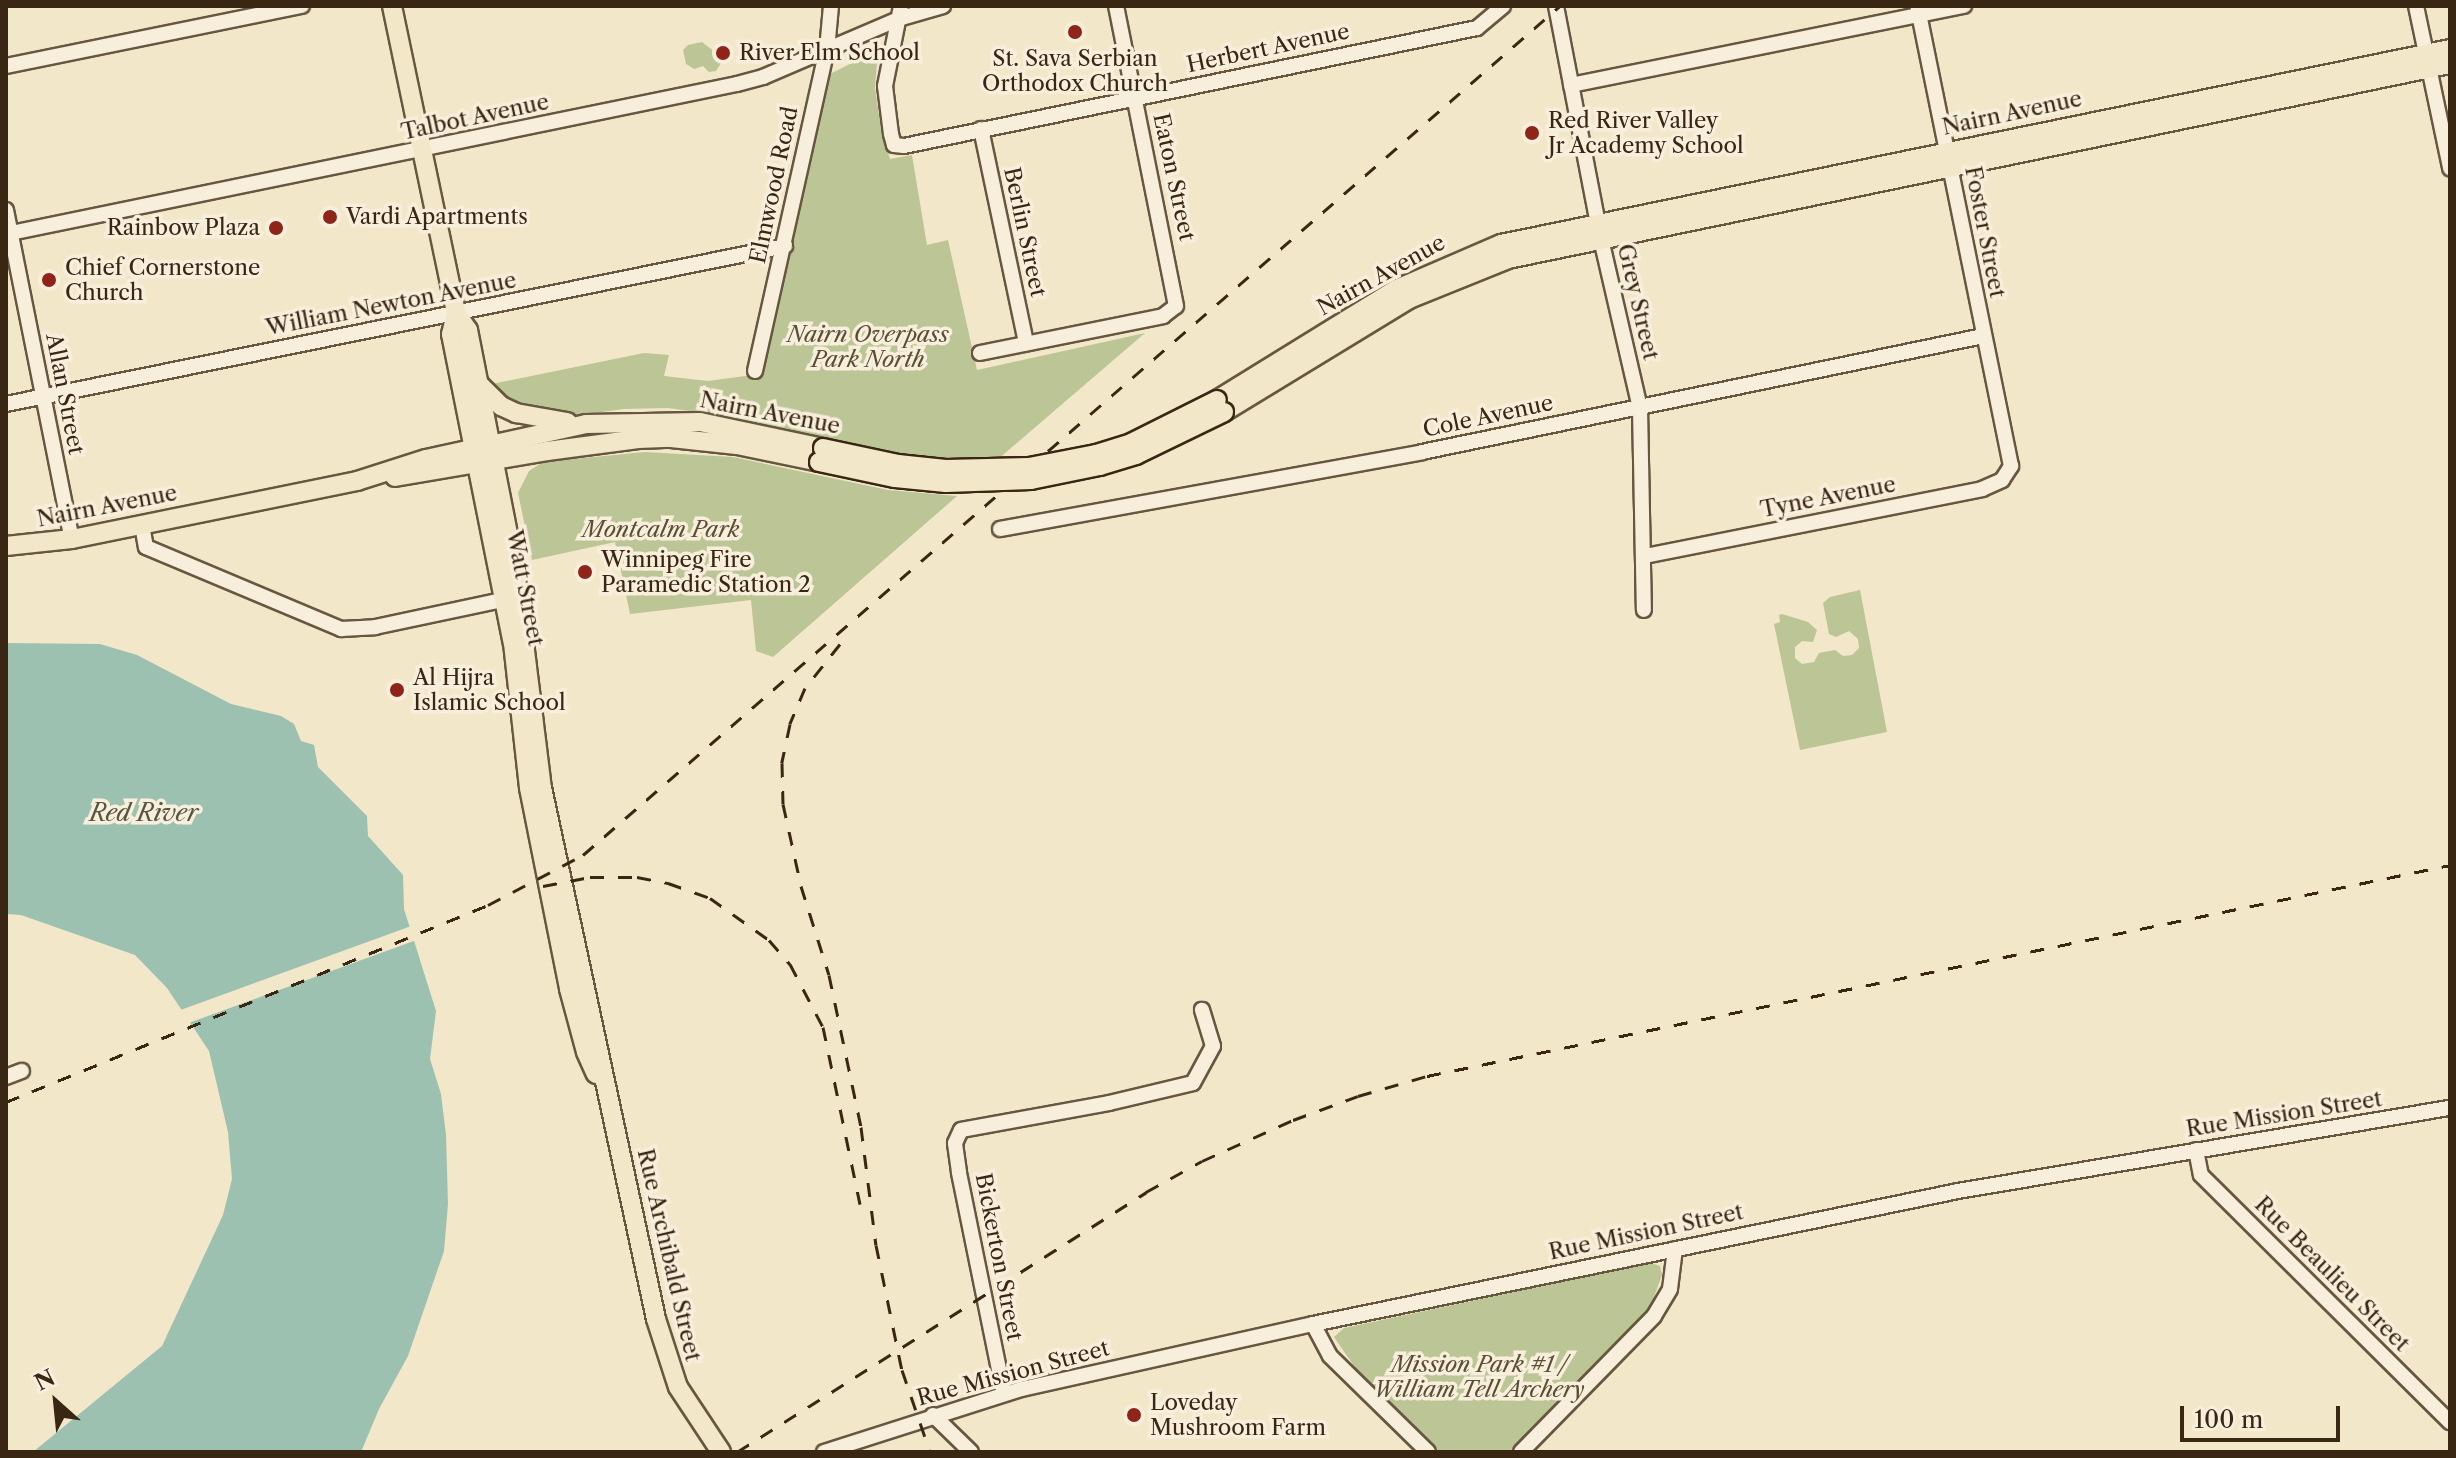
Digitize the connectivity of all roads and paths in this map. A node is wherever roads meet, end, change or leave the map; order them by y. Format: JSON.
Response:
{"nodes":[{"id":1,"x":302,"y":6,"type":"edge"},
{"id":2,"x":392,"y":6,"type":"edge"},
{"id":3,"x":831,"y":6,"type":"edge"},
{"id":4,"x":943,"y":6,"type":"edge"},
{"id":5,"x":1116,"y":6,"type":"edge"},
{"id":6,"x":1503,"y":6,"type":"edge"},
{"id":7,"x":1556,"y":6,"type":"edge"},
{"id":8,"x":1964,"y":6,"type":"edge"},
{"id":9,"x":2416,"y":6,"type":"edge"},
{"id":10,"x":1918,"y":11,"type":"edge"},
{"id":11,"x":900,"y":13,"type":"edge"},
{"id":12,"x":2450,"y":49,"type":"edge"},
{"id":13,"x":827,"y":50,"type":"junction"},
{"id":14,"x":2427,"y":61,"type":"junction"},
{"id":15,"x":2450,"y":64,"type":"edge"},
{"id":16,"x":6,"y":66,"type":"edge"},
{"id":17,"x":1571,"y":85,"type":"junction"},
{"id":18,"x":1135,"y":98,"type":"junction"},
{"id":19,"x":2228,"y":103,"type":"junction"},
{"id":20,"x":2143,"y":110,"type":"junction"},
{"id":21,"x":981,"y":129,"type":"junction"},
{"id":22,"x":2129,"y":130,"type":"junction"},
{"id":23,"x":2052,"y":138,"type":"junction"},
{"id":24,"x":422,"y":150,"type":"junction"},
{"id":25,"x":1949,"y":159,"type":"junction"},
{"id":26,"x":2450,"y":168,"type":"edge"},
{"id":27,"x":1823,"y":184,"type":"junction"},
{"id":28,"x":1735,"y":195,"type":"junction"},
{"id":29,"x":6,"y":210,"type":"edge"},
{"id":30,"x":1720,"y":214,"type":"junction"},
{"id":31,"x":1600,"y":230,"type":"junction"},
{"id":32,"x":8,"y":234,"type":"edge"},
{"id":33,"x":785,"y":246,"type":"junction"},
{"id":34,"x":456,"y":313,"type":"junction"},
{"id":35,"x":1983,"y":336,"type":"junction"},
{"id":36,"x":1026,"y":343,"type":"junction"},
{"id":37,"x":980,"y":353,"type":"dead end"},
{"id":38,"x":755,"y":371,"type":"dead end"},
{"id":39,"x":478,"y":382,"type":"junction"},
{"id":40,"x":43,"y":397,"type":"junction"},
{"id":41,"x":6,"y":404,"type":"edge"},
{"id":42,"x":1640,"y":408,"type":"junction"},
{"id":43,"x":586,"y":424,"type":"junction"},
{"id":44,"x":547,"y":451,"type":"junction"},
{"id":45,"x":483,"y":455,"type":"junction"},
{"id":46,"x":821,"y":455,"type":"junction"},
{"id":47,"x":2011,"y":466,"type":"joint"},
{"id":48,"x":504,"y":511,"type":"junction"},
{"id":49,"x":142,"y":525,"type":"junction"},
{"id":50,"x":1000,"y":529,"type":"dead end"},
{"id":51,"x":72,"y":539,"type":"junction"},
{"id":52,"x":6,"y":546,"type":"edge"},
{"id":53,"x":1645,"y":556,"type":"junction"},
{"id":54,"x":512,"y":598,"type":"junction"},
{"id":55,"x":1644,"y":610,"type":"dead end"},
{"id":56,"x":552,"y":870,"type":"joint"},
{"id":57,"x":1202,"y":1010,"type":"dead end"},
{"id":58,"x":22,"y":1071,"type":"dead end"},
{"id":59,"x":6,"y":1077,"type":"edge"},
{"id":60,"x":2450,"y":1108,"type":"edge"},
{"id":61,"x":2196,"y":1150,"type":"junction"},
{"id":62,"x":1675,"y":1249,"type":"junction"},
{"id":63,"x":1313,"y":1324,"type":"junction"},
{"id":64,"x":1004,"y":1394,"type":"junction"},
{"id":65,"x":933,"y":1415,"type":"junction"},
{"id":66,"x":2450,"y":1422,"type":"edge"},
{"id":67,"x":860,"y":1440,"type":"junction"},
{"id":68,"x":721,"y":1452,"type":"edge"},
{"id":69,"x":824,"y":1452,"type":"edge"},
{"id":70,"x":848,"y":1452,"type":"edge"},
{"id":71,"x":971,"y":1452,"type":"edge"},
{"id":72,"x":1428,"y":1452,"type":"edge"},
{"id":73,"x":1521,"y":1452,"type":"edge"}],
"edges":[{"from":1,"to":16,"type":"street"},
{"from":2,"to":24,"type":"main road","name":"Watt Street"},
{"from":3,"to":13,"type":"street","name":"Elmwood Road"},
{"from":4,"to":11,"type":"street","name":"Talbot Avenue"},
{"from":5,"to":18,"type":"street","name":"Eaton Street"},
{"from":6,"to":18,"type":"street","name":"Herbert Avenue"},
{"from":7,"to":17,"type":"street","name":"Grey Street"},
{"from":8,"to":10,"type":"street"},
{"from":9,"to":14,"type":"street"},
{"from":10,"to":17,"type":"street"},
{"from":10,"to":25,"type":"street","name":"Foster Street"},
{"from":11,"to":13,"type":"street","name":"Talbot Avenue"},
{"from":11,"to":21,"type":"street","name":"Herbert Avenue"},
{"from":12,"to":14,"type":"main road","name":"Nairn Avenue"},
{"from":13,"to":24,"type":"street","name":"Talbot Avenue"},
{"from":13,"to":33,"type":"street","name":"Elmwood Road"},
{"from":14,"to":15,"type":"main road","name":"Nairn Avenue"},
{"from":14,"to":19,"type":"main road","name":"Nairn Avenue"},
{"from":14,"to":26,"type":"street"},
{"from":17,"to":31,"type":"street","name":"Grey Street"},
{"from":18,"to":21,"type":"street","name":"Herbert Avenue"},
{"from":18,"to":36,"type":"street","name":"Eaton Street"},
{"from":19,"to":20,"type":"main road","name":"Nairn Avenue"},
{"from":19,"to":22,"type":"main road","name":"Nairn Avenue"},
{"from":20,"to":22,"type":"main road"},
{"from":20,"to":23,"type":"main road","name":"Nairn Avenue"},
{"from":21,"to":36,"type":"street","name":"Berlin Street"},
{"from":22,"to":23,"type":"main road","name":"Nairn Avenue"},
{"from":23,"to":25,"type":"main road","name":"Nairn Avenue"},
{"from":24,"to":32,"type":"street","name":"Talbot Avenue"},
{"from":24,"to":34,"type":"main road","name":"Watt Street"},
{"from":25,"to":27,"type":"main road","name":"Nairn Avenue"},
{"from":25,"to":35,"type":"street","name":"Foster Street"},
{"from":27,"to":28,"type":"main road","name":"Nairn Avenue"},
{"from":27,"to":30,"type":"main road","name":"Nairn Avenue"},
{"from":28,"to":30,"type":"main road"},
{"from":28,"to":31,"type":"main road","name":"Nairn Avenue"},
{"from":29,"to":32,"type":"street","name":"Allan Street"},
{"from":30,"to":31,"type":"main road","name":"Nairn Avenue"},
{"from":31,"to":42,"type":"street","name":"Grey Street"},
{"from":31,"to":46,"type":"main road","name":"Nairn Avenue","bridge":true},
{"from":32,"to":40,"type":"street","name":"Allan Street"},
{"from":33,"to":34,"type":"street","name":"William Newton Avenue"},
{"from":33,"to":38,"type":"street","name":"Elmwood Road"},
{"from":34,"to":39,"type":"main road","name":"Watt Street"},
{"from":34,"to":40,"type":"street","name":"William Newton Avenue"},
{"from":34,"to":45,"type":"main road","name":"Watt Street"},
{"from":35,"to":42,"type":"street","name":"Cole Avenue"},
{"from":35,"to":47,"type":"street","name":"Foster Street"},
{"from":36,"to":37,"type":"street"},
{"from":39,"to":43,"type":"main road"},
{"from":39,"to":45,"type":"main road","name":"Watt Street"},
{"from":40,"to":41,"type":"street","name":"William Newton Avenue"},
{"from":40,"to":51,"type":"street","name":"Allan Street"},
{"from":42,"to":50,"type":"street","name":"Cole Avenue"},
{"from":42,"to":53,"type":"street","name":"Grey Street"},
{"from":43,"to":45,"type":"main road","name":"Nairn Avenue"},
{"from":43,"to":46,"type":"main road","name":"Nairn Avenue"},
{"from":44,"to":45,"type":"main road","name":"Nairn Avenue"},
{"from":44,"to":46,"type":"main road","name":"Nairn Avenue"},
{"from":44,"to":48,"type":"main road"},
{"from":45,"to":48,"type":"main road","name":"Watt Street"},
{"from":45,"to":49,"type":"main road","name":"Nairn Avenue"},
{"from":45,"to":54,"type":"main road","name":"Watt Street"},
{"from":47,"to":53,"type":"street","name":"Tyne Avenue"},
{"from":48,"to":54,"type":"main road","name":"Watt Street"},
{"from":49,"to":51,"type":"main road","name":"Nairn Avenue"},
{"from":49,"to":54,"type":"street"},
{"from":51,"to":52,"type":"main road","name":"Nairn Avenue"},
{"from":53,"to":55,"type":"street","name":"Grey Street"},
{"from":54,"to":56,"type":"main road","name":"Watt Street"},
{"from":56,"to":68,"type":"main road","name":"Rue Archibald Street"},
{"from":57,"to":64,"type":"street","name":"Bickerton Street"},
{"from":58,"to":59,"type":"street"},
{"from":60,"to":61,"type":"street","name":"Rue Mission Street"},
{"from":61,"to":62,"type":"street","name":"Rue Mission Street"},
{"from":61,"to":66,"type":"street","name":"Rue Beaulieu Street"},
{"from":62,"to":63,"type":"street","name":"Rue Mission Street"},
{"from":62,"to":73,"type":"street"},
{"from":63,"to":64,"type":"street","name":"Rue Mission Street"},
{"from":63,"to":72,"type":"street"},
{"from":64,"to":65,"type":"street","name":"Rue Mission Street"},
{"from":65,"to":67,"type":"street","name":"Rue Mission Street"},
{"from":65,"to":71,"type":"street"},
{"from":67,"to":69,"type":"street","name":"Rue Mission Street"},
{"from":67,"to":70,"type":"street","name":"Rue Mission Street"}]}
